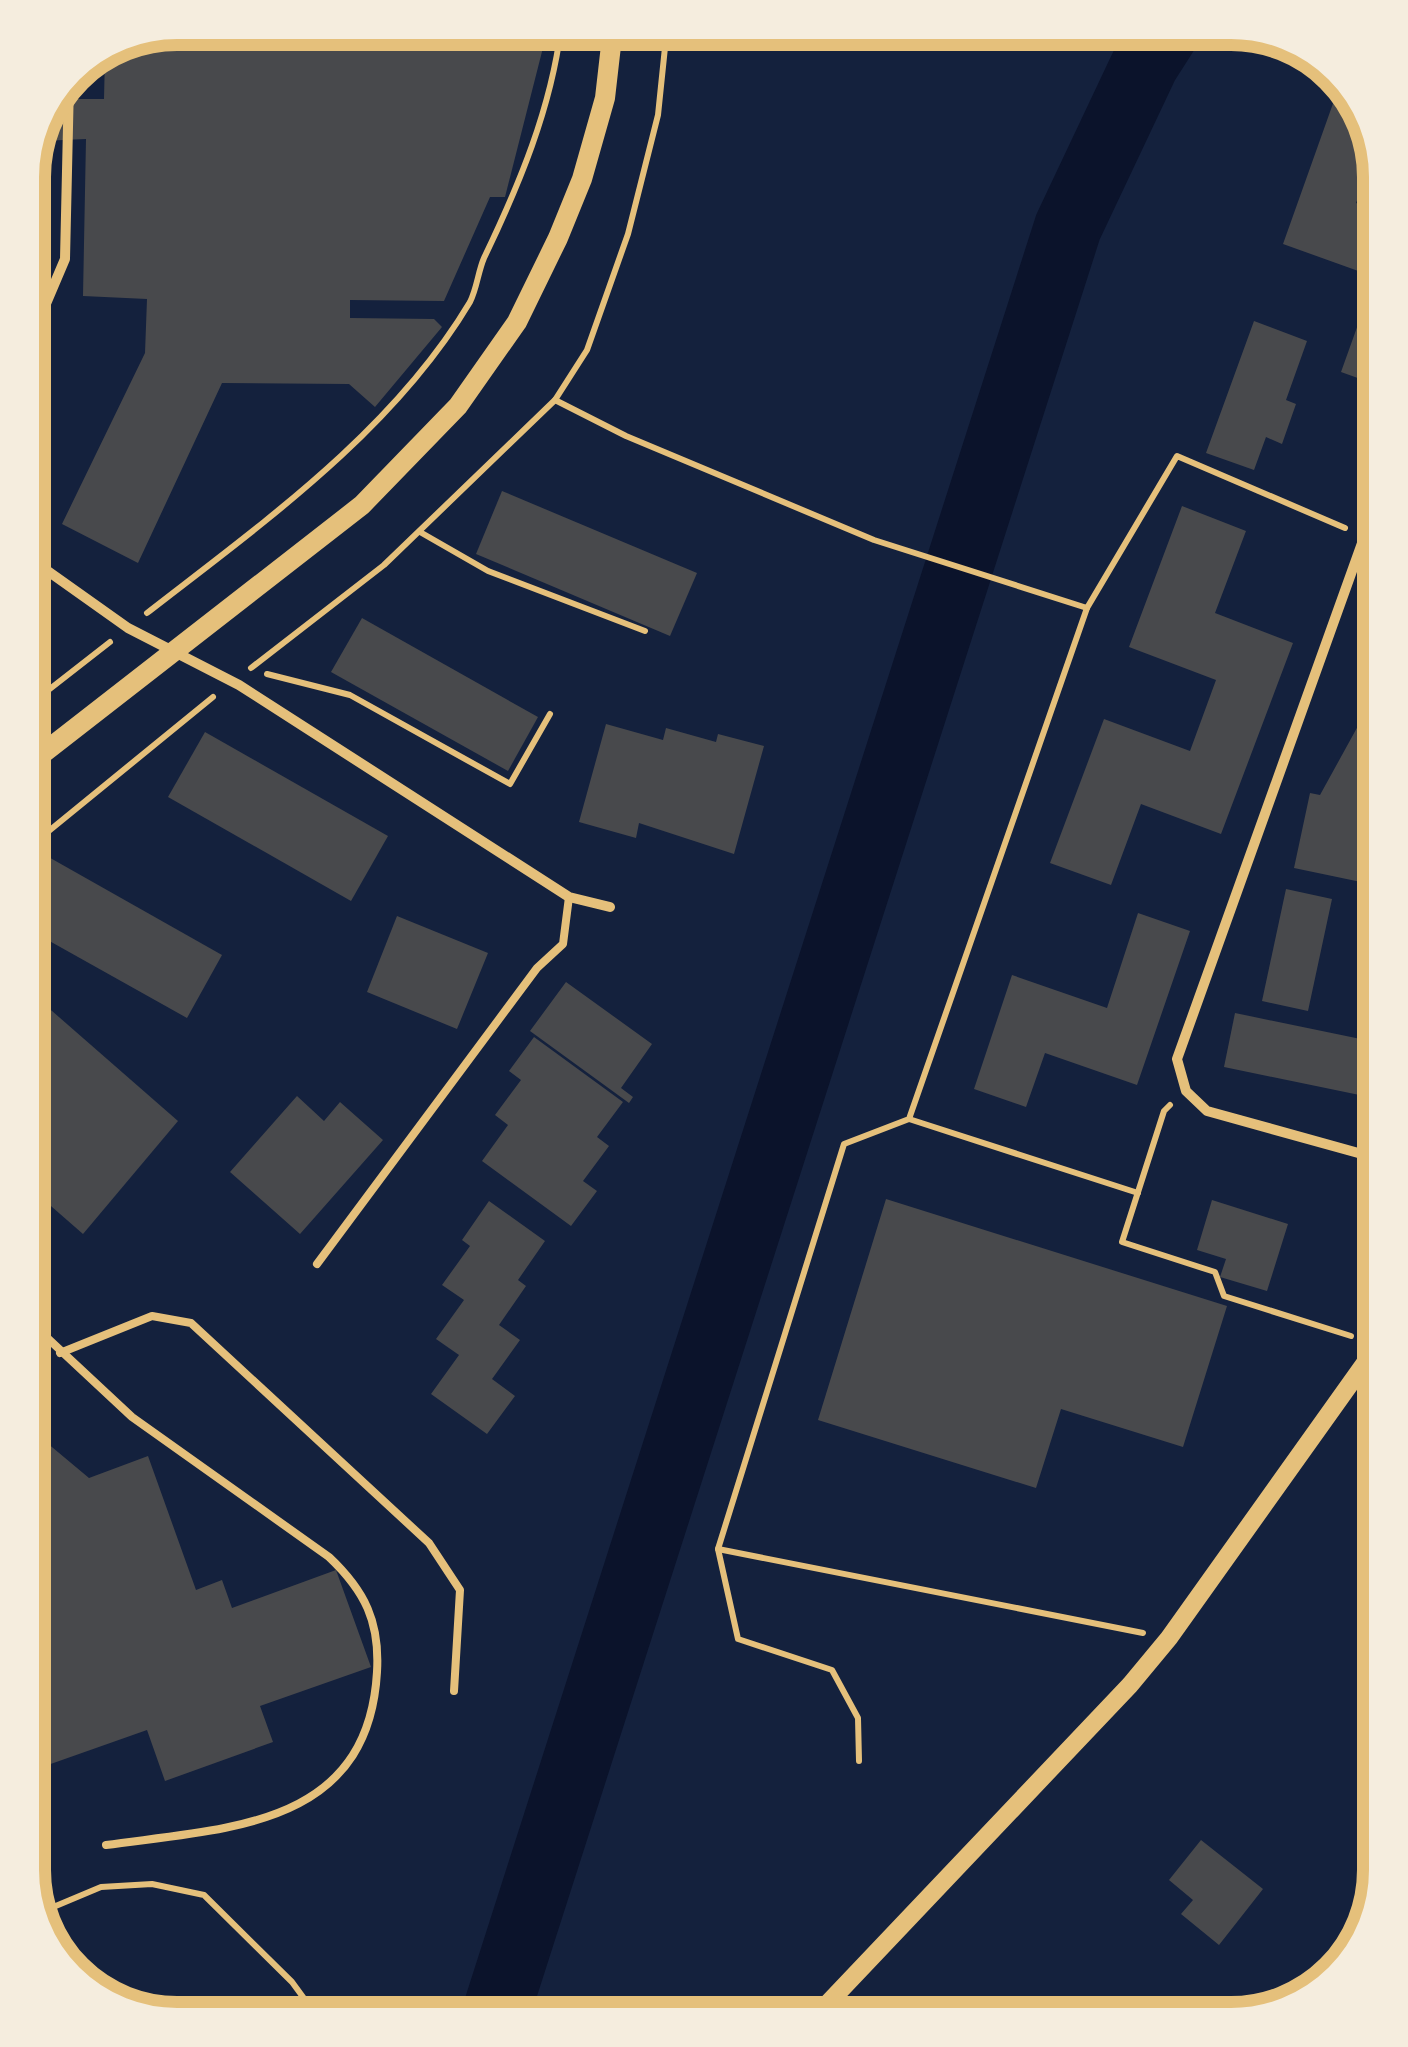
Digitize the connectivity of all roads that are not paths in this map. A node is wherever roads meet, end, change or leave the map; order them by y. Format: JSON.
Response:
{"nodes":[{"id":1,"x":611,"y":45,"type":"edge"},
{"id":2,"x":69,"y":103,"type":"edge"},
{"id":3,"x":45,"y":306,"type":"edge"},
{"id":4,"x":1363,"y":540,"type":"edge"},
{"id":5,"x":45,"y":569,"type":"edge"},
{"id":6,"x":176,"y":649,"type":"junction"},
{"id":7,"x":45,"y":752,"type":"edge"},
{"id":8,"x":569,"y":897,"type":"junction"},
{"id":9,"x":610,"y":907,"type":"dead end"},
{"id":10,"x":1363,"y":1153,"type":"edge"},
{"id":11,"x":316,"y":1264,"type":"dead end"},
{"id":12,"x":45,"y":1337,"type":"edge"},
{"id":13,"x":60,"y":1352,"type":"junction"},
{"id":14,"x":1363,"y":1368,"type":"edge"},
{"id":15,"x":454,"y":1691,"type":"dead end"},
{"id":16,"x":106,"y":1845,"type":"dead end"},
{"id":17,"x":830,"y":2002,"type":"edge"}],
"edges":[{"from":1,"to":6,"type":"main road"},
{"from":2,"to":3,"type":"street"},
{"from":4,"to":10,"type":"street"},
{"from":5,"to":6,"type":"street"},
{"from":6,"to":7,"type":"main road"},
{"from":6,"to":8,"type":"street"},
{"from":8,"to":9,"type":"street"},
{"from":8,"to":11,"type":"lane"},
{"from":12,"to":13,"type":"lane"},
{"from":13,"to":15,"type":"lane"},
{"from":13,"to":16,"type":"lane"},
{"from":14,"to":17,"type":"street"}]}
